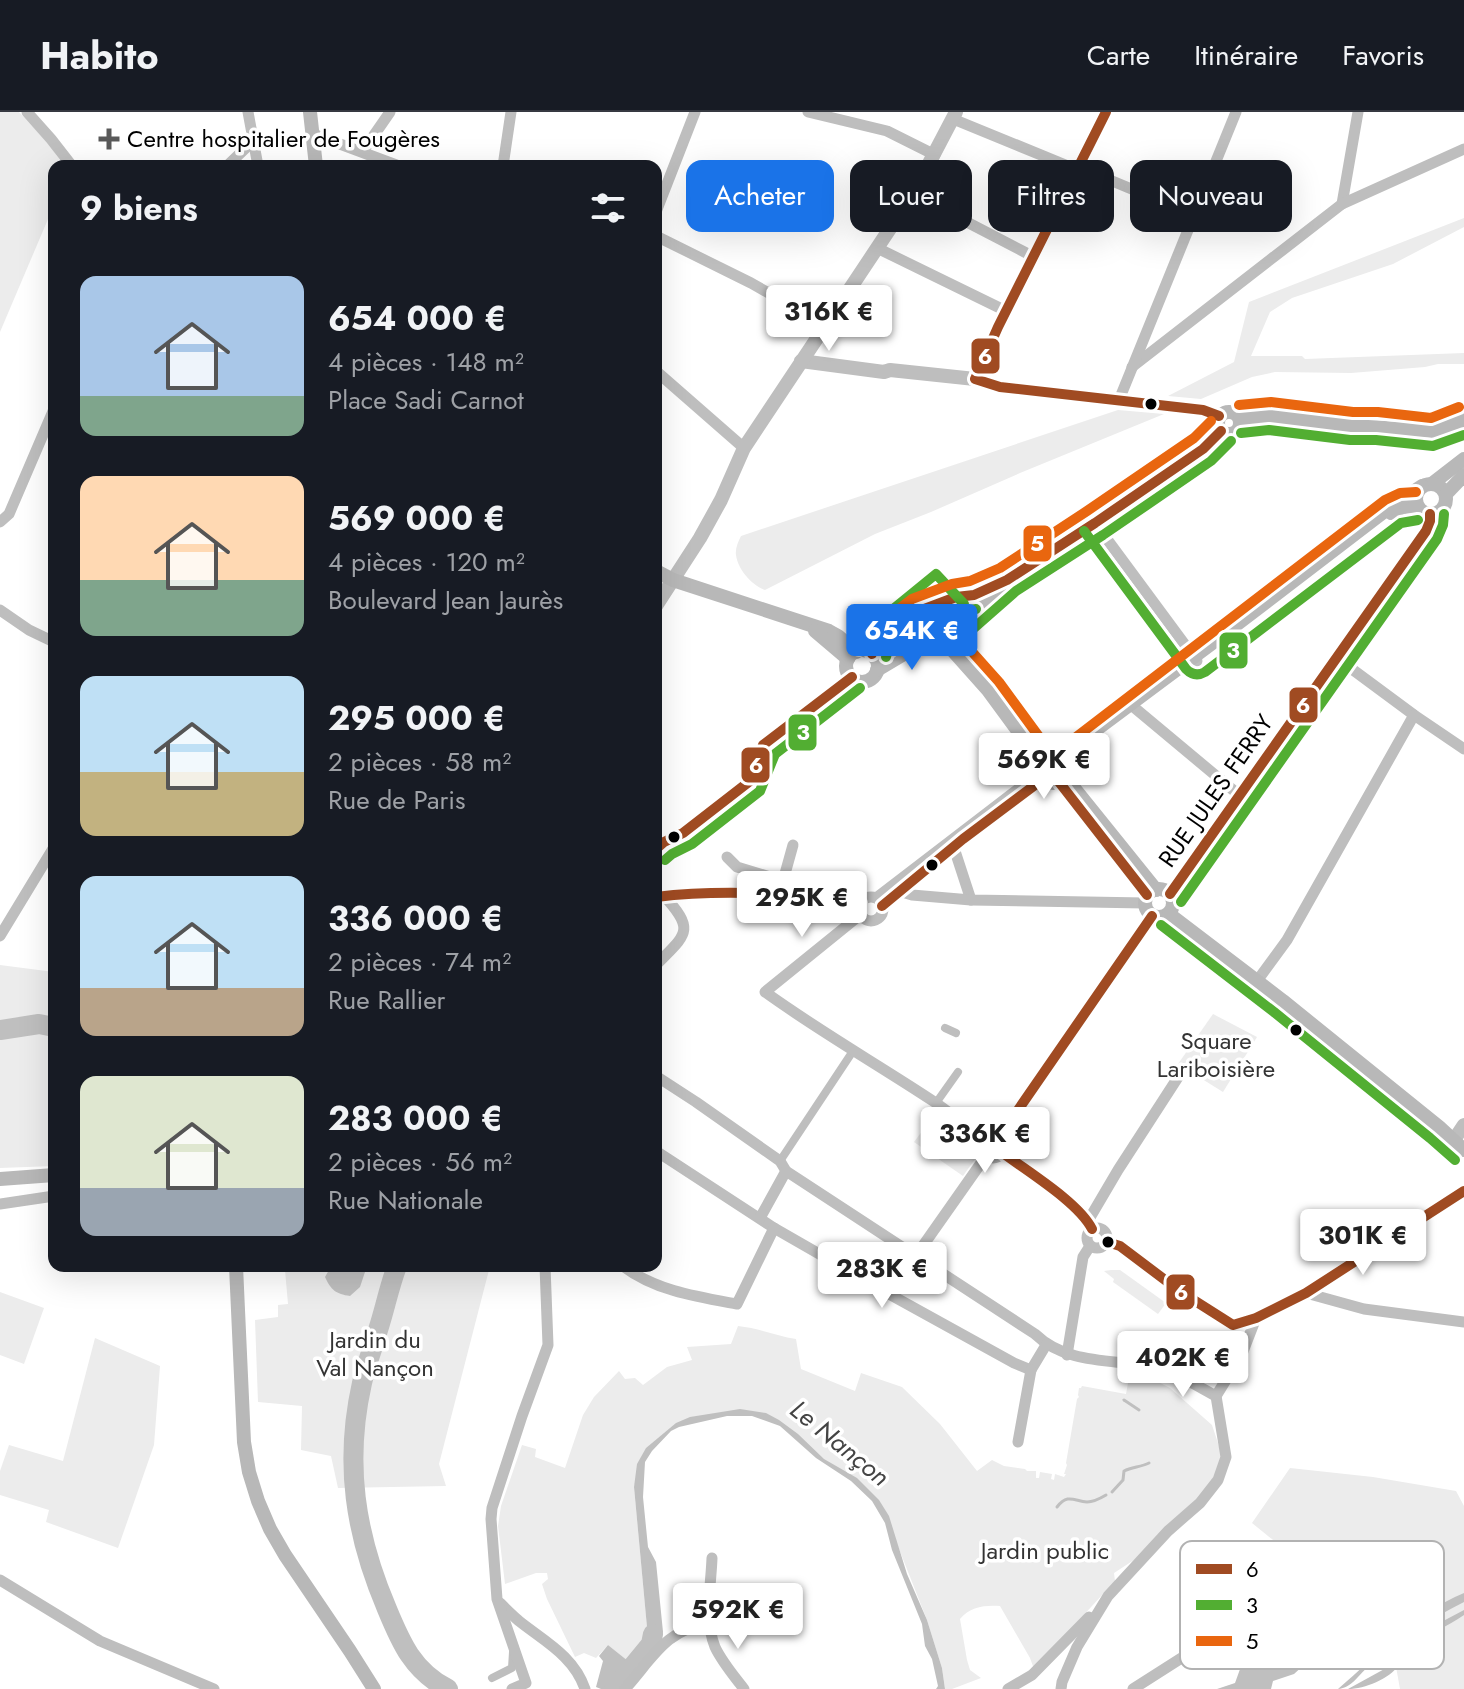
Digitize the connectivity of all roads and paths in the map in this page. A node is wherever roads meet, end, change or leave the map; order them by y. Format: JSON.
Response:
{"nodes":[{"id":1,"x":27,"y":112,"type":"edge"},
{"id":2,"x":248,"y":112,"type":"edge"},
{"id":3,"x":310,"y":112,"type":"edge"},
{"id":4,"x":390,"y":112,"type":"edge"},
{"id":5,"x":511,"y":112,"type":"edge"},
{"id":6,"x":695,"y":112,"type":"edge"},
{"id":7,"x":808,"y":112,"type":"edge"},
{"id":8,"x":1106,"y":112,"type":"edge"},
{"id":9,"x":1236,"y":112,"type":"edge"},
{"id":10,"x":1358,"y":112,"type":"edge"},
{"id":11,"x":955,"y":116,"type":"edge"},
{"id":12,"x":313,"y":134,"type":"junction"},
{"id":13,"x":254,"y":140,"type":"junction"},
{"id":14,"x":1464,"y":149,"type":"edge"},
{"id":15,"x":363,"y":151,"type":"junction"},
{"id":16,"x":935,"y":155,"type":"junction"},
{"id":17,"x":67,"y":160,"type":"edge"},
{"id":18,"x":233,"y":160,"type":"edge"},
{"id":19,"x":257,"y":160,"type":"edge"},
{"id":20,"x":315,"y":160,"type":"edge"},
{"id":21,"x":385,"y":160,"type":"edge"},
{"id":22,"x":504,"y":160,"type":"edge"},
{"id":23,"x":932,"y":160,"type":"edge"},
{"id":24,"x":1054,"y":160,"type":"edge"},
{"id":25,"x":1082,"y":160,"type":"edge"},
{"id":26,"x":1216,"y":160,"type":"edge"},
{"id":27,"x":662,"y":197,"type":"edge"},
{"id":28,"x":1342,"y":204,"type":"junction"},
{"id":29,"x":972,"y":225,"type":"edge"},
{"id":30,"x":888,"y":232,"type":"edge"},
{"id":31,"x":1046,"y":232,"type":"edge"},
{"id":32,"x":1187,"y":232,"type":"edge"},
{"id":33,"x":662,"y":239,"type":"edge"},
{"id":34,"x":877,"y":248,"type":"junction"},
{"id":35,"x":1034,"y":257,"type":"junction"},
{"id":36,"x":1006,"y":311,"type":"junction"},
{"id":37,"x":825,"y":325,"type":"junction"},
{"id":38,"x":801,"y":361,"type":"junction"},
{"id":39,"x":1132,"y":367,"type":"junction"},
{"id":40,"x":662,"y":376,"type":"edge"},
{"id":41,"x":975,"y":379,"type":"junction"},
{"id":42,"x":1119,"y":400,"type":"junction"},
{"id":43,"x":1464,"y":420,"type":"edge"},
{"id":44,"x":48,"y":423,"type":"edge"},
{"id":45,"x":1220,"y":424,"type":"junction"},
{"id":46,"x":1433,"y":432,"type":"junction"},
{"id":47,"x":1464,"y":433,"type":"edge"},
{"id":48,"x":744,"y":448,"type":"junction"},
{"id":49,"x":1464,"y":459,"type":"edge"},
{"id":50,"x":1464,"y":475,"type":"edge"},
{"id":51,"x":1427,"y":485,"type":"junction"},
{"id":52,"x":1446,"y":494,"type":"junction"},
{"id":53,"x":1424,"y":510,"type":"junction"},
{"id":54,"x":0,"y":522,"type":"edge"},
{"id":55,"x":1095,"y":523,"type":"junction"},
{"id":56,"x":662,"y":574,"type":"edge"},
{"id":57,"x":673,"y":580,"type":"junction"},
{"id":58,"x":986,"y":593,"type":"junction"},
{"id":59,"x":662,"y":597,"type":"edge"},
{"id":60,"x":0,"y":610,"type":"edge"},
{"id":61,"x":943,"y":612,"type":"junction"},
{"id":62,"x":927,"y":633,"type":"junction"},
{"id":63,"x":953,"y":634,"type":"junction"},
{"id":64,"x":48,"y":639,"type":"edge"},
{"id":65,"x":852,"y":655,"type":"junction"},
{"id":66,"x":1337,"y":658,"type":"junction"},
{"id":67,"x":1195,"y":659,"type":"junction"},
{"id":68,"x":876,"y":664,"type":"junction"},
{"id":69,"x":852,"y":677,"type":"junction"},
{"id":70,"x":1133,"y":706,"type":"junction"},
{"id":71,"x":1414,"y":715,"type":"junction"},
{"id":72,"x":1464,"y":749,"type":"edge"},
{"id":73,"x":1053,"y":768,"type":"junction"},
{"id":74,"x":1239,"y":795,"type":"junction"},
{"id":75,"x":662,"y":844,"type":"edge"},
{"id":76,"x":793,"y":845,"type":"dead end"},
{"id":77,"x":954,"y":848,"type":"junction"},
{"id":78,"x":48,"y":857,"type":"edge"},
{"id":79,"x":727,"y":857,"type":"dead end"},
{"id":80,"x":782,"y":887,"type":"junction"},
{"id":81,"x":899,"y":891,"type":"junction"},
{"id":82,"x":662,"y":896,"type":"edge"},
{"id":83,"x":662,"y":898,"type":"edge"},
{"id":84,"x":971,"y":900,"type":"junction"},
{"id":85,"x":1154,"y":900,"type":"junction"},
{"id":86,"x":879,"y":902,"type":"junction"},
{"id":87,"x":860,"y":909,"type":"junction"},
{"id":88,"x":0,"y":936,"type":"edge"},
{"id":89,"x":662,"y":959,"type":"edge"},
{"id":90,"x":1257,"y":981,"type":"junction"},
{"id":91,"x":945,"y":1028,"type":"dead end"},
{"id":92,"x":956,"y":1033,"type":"dead end"},
{"id":93,"x":853,"y":1051,"type":"junction"},
{"id":94,"x":1184,"y":1068,"type":"dead end"},
{"id":95,"x":958,"y":1072,"type":"dead end"},
{"id":96,"x":662,"y":1080,"type":"edge"},
{"id":97,"x":936,"y":1103,"type":"junction"},
{"id":98,"x":1464,"y":1125,"type":"edge"},
{"id":99,"x":1000,"y":1136,"type":"junction"},
{"id":100,"x":984,"y":1137,"type":"junction"},
{"id":101,"x":1459,"y":1145,"type":"edge"},
{"id":102,"x":1003,"y":1153,"type":"junction"},
{"id":103,"x":662,"y":1155,"type":"edge"},
{"id":104,"x":986,"y":1156,"type":"junction"},
{"id":105,"x":783,"y":1166,"type":"junction"},
{"id":106,"x":48,"y":1175,"type":"edge"},
{"id":107,"x":0,"y":1179,"type":"edge"},
{"id":108,"x":1464,"y":1191,"type":"edge"},
{"id":109,"x":48,"y":1197,"type":"edge"},
{"id":110,"x":0,"y":1204,"type":"edge"},
{"id":111,"x":760,"y":1218,"type":"junction"},
{"id":112,"x":1090,"y":1225,"type":"junction"},
{"id":113,"x":774,"y":1228,"type":"junction"},
{"id":114,"x":1107,"y":1242,"type":"junction"},
{"id":115,"x":1090,"y":1246,"type":"junction"},
{"id":116,"x":915,"y":1257,"type":"junction"},
{"id":117,"x":236,"y":1272,"type":"edge"},
{"id":118,"x":545,"y":1272,"type":"edge"},
{"id":119,"x":634,"y":1272,"type":"edge"},
{"id":120,"x":1306,"y":1293,"type":"junction"},
{"id":121,"x":889,"y":1294,"type":"junction"},
{"id":122,"x":1250,"y":1320,"type":"junction"},
{"id":123,"x":1464,"y":1322,"type":"edge"},
{"id":124,"x":1046,"y":1345,"type":"junction"},
{"id":125,"x":1067,"y":1355,"type":"junction"},
{"id":126,"x":1031,"y":1370,"type":"junction"},
{"id":127,"x":1216,"y":1396,"type":"junction"},
{"id":128,"x":1018,"y":1442,"type":"dead end"},
{"id":129,"x":712,"y":1558,"type":"dead end"},
{"id":130,"x":0,"y":1580,"type":"edge"},
{"id":131,"x":1108,"y":1596,"type":"junction"},
{"id":132,"x":497,"y":1599,"type":"junction"},
{"id":133,"x":709,"y":1623,"type":"junction"},
{"id":134,"x":514,"y":1647,"type":"junction"},
{"id":135,"x":1180,"y":1659,"type":"edge"},
{"id":136,"x":492,"y":1678,"type":"dead end"},
{"id":137,"x":214,"y":1689,"type":"edge"},
{"id":138,"x":374,"y":1689,"type":"edge"},
{"id":139,"x":512,"y":1689,"type":"edge"},
{"id":140,"x":585,"y":1689,"type":"edge"},
{"id":141,"x":625,"y":1689,"type":"edge"},
{"id":142,"x":744,"y":1689,"type":"edge"},
{"id":143,"x":1008,"y":1689,"type":"edge"},
{"id":144,"x":1061,"y":1689,"type":"edge"},
{"id":145,"x":1133,"y":1689,"type":"edge"}],
"edges":[{"from":1,"to":17,"type":"street"},
{"from":2,"to":13,"type":"street"},
{"from":3,"to":12,"type":"main road"},
{"from":4,"to":15,"type":"street"},
{"from":5,"to":22,"type":"street"},
{"from":6,"to":27,"type":"street"},
{"from":7,"to":16,"type":"street"},
{"from":8,"to":25,"type":"street"},
{"from":9,"to":26,"type":"street"},
{"from":10,"to":28,"type":"street"},
{"from":11,"to":16,"type":"street"},
{"from":11,"to":24,"type":"street"},
{"from":12,"to":15,"type":"street"},
{"from":12,"to":20,"type":"main road"},
{"from":13,"to":18,"type":"street"},
{"from":13,"to":19,"type":"street"},
{"from":14,"to":28,"type":"street"},
{"from":15,"to":21,"type":"street"},
{"from":16,"to":23,"type":"street"},
{"from":28,"to":39,"type":"street"},
{"from":29,"to":35,"type":"street"},
{"from":30,"to":34,"type":"street"},
{"from":31,"to":35,"type":"street"},
{"from":32,"to":39,"type":"street"},
{"from":33,"to":37,"type":"street"},
{"from":34,"to":36,"type":"street"},
{"from":34,"to":37,"type":"street"},
{"from":35,"to":36,"type":"street"},
{"from":36,"to":41,"type":"street"},
{"from":37,"to":38,"type":"street"},
{"from":38,"to":41,"type":"street"},
{"from":38,"to":48,"type":"street"},
{"from":39,"to":42,"type":"street"},
{"from":40,"to":48,"type":"street"},
{"from":41,"to":42,"type":"street"},
{"from":42,"to":45,"type":"street"},
{"from":43,"to":46,"type":"main road"},
{"from":44,"to":54,"type":"street"},
{"from":45,"to":46,"type":"main road"},
{"from":45,"to":55,"type":"main road"},
{"from":46,"to":47,"type":"main road"},
{"from":48,"to":57,"type":"street"},
{"from":49,"to":51,"type":"main road"},
{"from":50,"to":52,"type":"main road"},
{"from":51,"to":52,"type":"main road"},
{"from":51,"to":53,"type":"main road"},
{"from":51,"to":67,"type":"main road"},
{"from":52,"to":53,"type":"main road"},
{"from":53,"to":66,"type":"street","name":"RUE JULES FERRY"},
{"from":53,"to":67,"type":"main road"},
{"from":55,"to":58,"type":"main road"},
{"from":55,"to":67,"type":"street"},
{"from":56,"to":57,"type":"main road"},
{"from":57,"to":59,"type":"street"},
{"from":57,"to":65,"type":"main road"},
{"from":58,"to":61,"type":"main road"},
{"from":58,"to":63,"type":"main road"},
{"from":60,"to":64,"type":"street"},
{"from":61,"to":62,"type":"main road"},
{"from":61,"to":63,"type":"main road"},
{"from":62,"to":63,"type":"main road"},
{"from":62,"to":68,"type":"main road"},
{"from":63,"to":73,"type":"main road"},
{"from":65,"to":68,"type":"main road"},
{"from":65,"to":69,"type":"main road"},
{"from":66,"to":71,"type":"street"},
{"from":66,"to":74,"type":"street","name":"RUE JULES FERRY"},
{"from":67,"to":70,"type":"main road"},
{"from":68,"to":69,"type":"main road"},
{"from":69,"to":75,"type":"main road"},
{"from":70,"to":73,"type":"main road"},
{"from":70,"to":74,"type":"street"},
{"from":71,"to":72,"type":"street"},
{"from":71,"to":90,"type":"street"},
{"from":73,"to":77,"type":"street"},
{"from":73,"to":85,"type":"main road"},
{"from":73,"to":86,"type":"street"},
{"from":74,"to":85,"type":"street","name":"RUE JULES FERRY"},
{"from":76,"to":80,"type":"street"},
{"from":77,"to":81,"type":"street"},
{"from":77,"to":84,"type":"street"},
{"from":78,"to":88,"type":"street"},
{"from":79,"to":80,"type":"street"},
{"from":80,"to":82,"type":"street"},
{"from":80,"to":87,"type":"street"},
{"from":81,"to":84,"type":"street"},
{"from":81,"to":86,"type":"street"},
{"from":83,"to":89,"type":"street"},
{"from":84,"to":85,"type":"street"},
{"from":85,"to":90,"type":"main road"},
{"from":85,"to":99,"type":"street","name":"RUE JULES FERRY"},
{"from":86,"to":87,"type":"street"},
{"from":86,"to":87,"type":"street"},
{"from":87,"to":93,"type":"street"},
{"from":90,"to":101,"type":"main road"},
{"from":91,"to":92,"type":"street"},
{"from":93,"to":97,"type":"street"},
{"from":93,"to":105,"type":"street"},
{"from":94,"to":112,"type":"street"},
{"from":95,"to":97,"type":"street"},
{"from":96,"to":105,"type":"street"},
{"from":97,"to":100,"type":"street"},
{"from":98,"to":101,"type":"street"},
{"from":99,"to":100,"type":"street"},
{"from":99,"to":102,"type":"street"},
{"from":100,"to":104,"type":"street"},
{"from":102,"to":104,"type":"street"},
{"from":102,"to":112,"type":"street"},
{"from":103,"to":111,"type":"street"},
{"from":104,"to":116,"type":"street"},
{"from":105,"to":111,"type":"street"},
{"from":105,"to":116,"type":"street"},
{"from":106,"to":107,"type":"main road"},
{"from":108,"to":120,"type":"street"},
{"from":109,"to":110,"type":"street"},
{"from":111,"to":113,"type":"street"},
{"from":112,"to":114,"type":"street"},
{"from":112,"to":115,"type":"street"},
{"from":113,"to":119,"type":"street"},
{"from":113,"to":121,"type":"street"},
{"from":114,"to":115,"type":"street"},
{"from":114,"to":122,"type":"street"},
{"from":115,"to":125,"type":"street"},
{"from":116,"to":121,"type":"street"},
{"from":116,"to":124,"type":"street"},
{"from":117,"to":138,"type":"main road"},
{"from":118,"to":132,"type":"street"},
{"from":120,"to":122,"type":"street"},
{"from":120,"to":123,"type":"street"},
{"from":121,"to":126,"type":"street"},
{"from":122,"to":127,"type":"street"},
{"from":124,"to":125,"type":"street"},
{"from":124,"to":126,"type":"street"},
{"from":125,"to":127,"type":"street"},
{"from":126,"to":128,"type":"street"},
{"from":127,"to":131,"type":"street"},
{"from":129,"to":133,"type":"street"},
{"from":130,"to":137,"type":"street"},
{"from":131,"to":143,"type":"street"},
{"from":131,"to":144,"type":"street"},
{"from":132,"to":134,"type":"street"},
{"from":132,"to":140,"type":"street"},
{"from":133,"to":141,"type":"street"},
{"from":133,"to":142,"type":"street"},
{"from":134,"to":136,"type":"street"},
{"from":134,"to":139,"type":"street"},
{"from":135,"to":145,"type":"street"}]}
